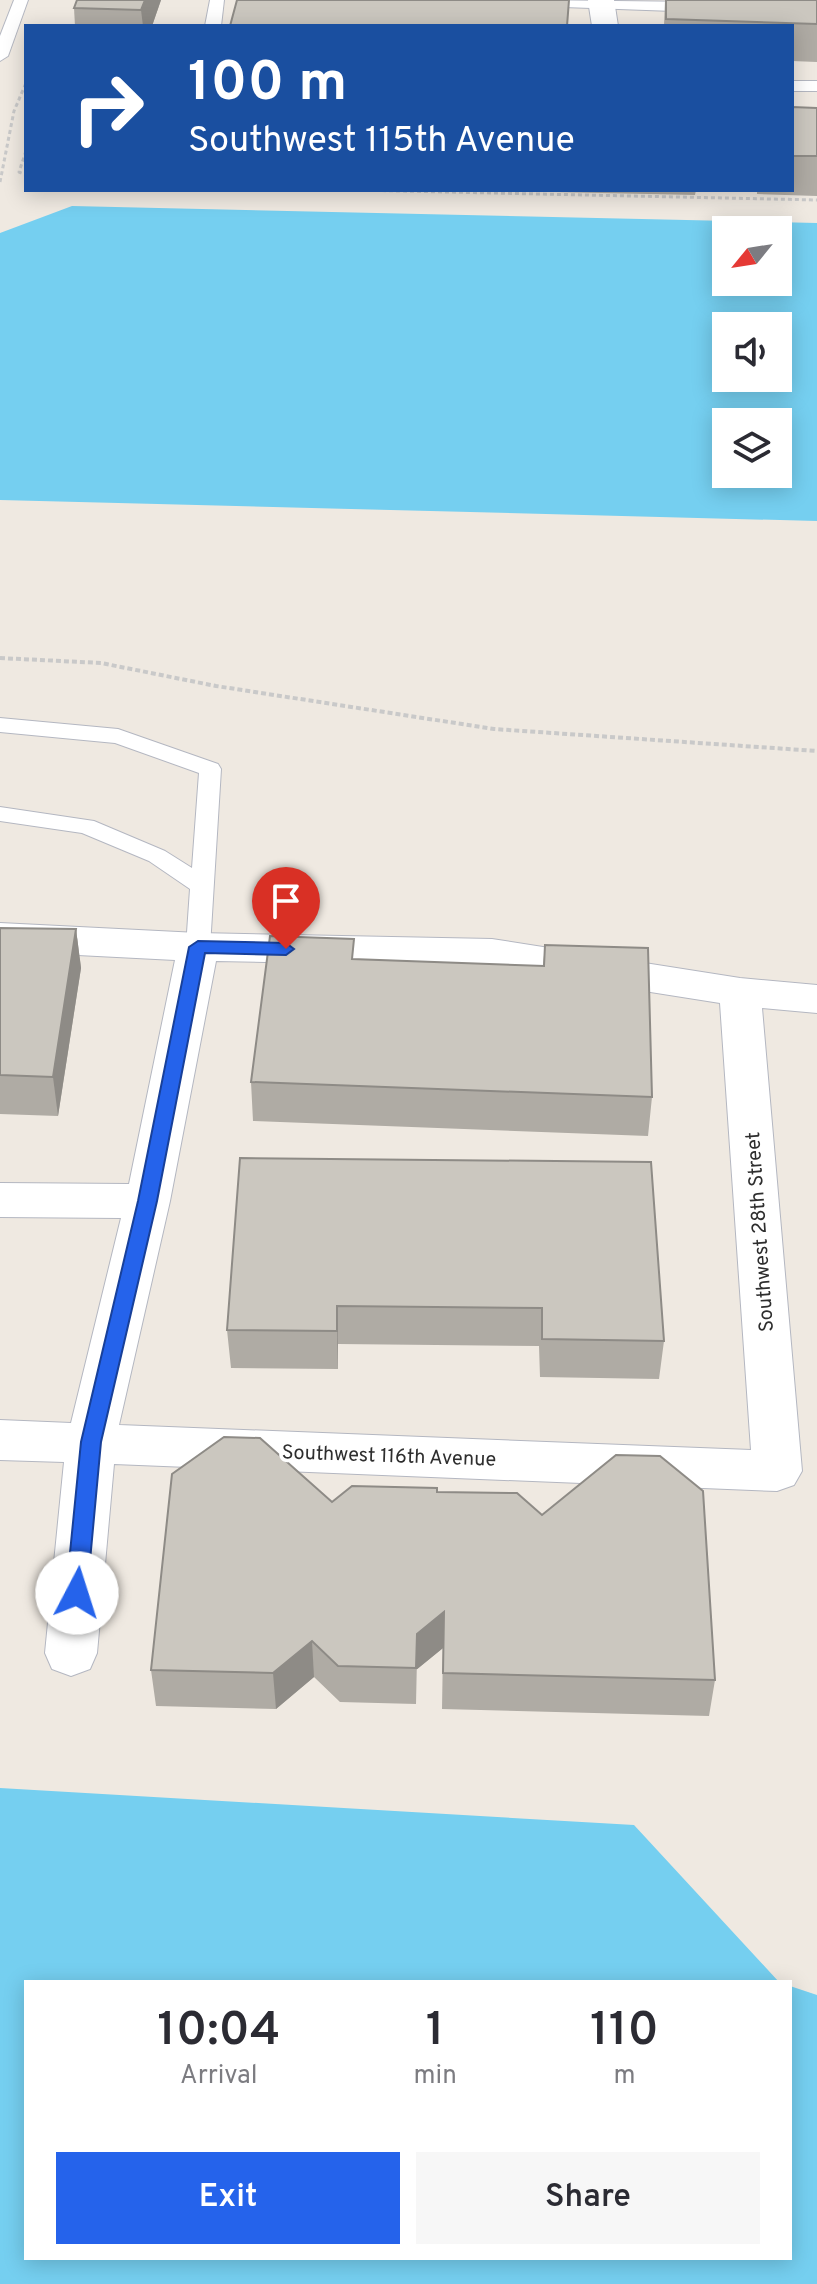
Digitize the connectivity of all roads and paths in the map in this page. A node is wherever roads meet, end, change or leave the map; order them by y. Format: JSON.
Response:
{"nodes":[{"id":1,"x":21,"y":0,"type":"edge"},
{"id":2,"x":217,"y":0,"type":"edge"},
{"id":3,"x":525,"y":2,"type":"edge"},
{"id":4,"x":723,"y":8,"type":"edge"},
{"id":5,"x":602,"y":10,"type":"edge"},
{"id":6,"x":213,"y":24,"type":"edge"},
{"id":7,"x":0,"y":56,"type":"edge"},
{"id":8,"x":794,"y":86,"type":"edge"},
{"id":9,"x":817,"y":86,"type":"edge"},
{"id":10,"x":24,"y":88,"type":"edge"},
{"id":11,"x":24,"y":157,"type":"edge"},
{"id":12,"x":24,"y":174,"type":"edge"},
{"id":13,"x":0,"y":182,"type":"edge"},
{"id":14,"x":447,"y":192,"type":"edge"},
{"id":15,"x":817,"y":200,"type":"edge"},
{"id":16,"x":0,"y":658,"type":"edge"},
{"id":17,"x":0,"y":725,"type":"edge"},
{"id":18,"x":817,"y":751,"type":"edge"},
{"id":19,"x":0,"y":814,"type":"edge"},
{"id":20,"x":203,"y":886,"type":"junction"},
{"id":21,"x":0,"y":937,"type":"edge"},
{"id":22,"x":198,"y":947,"type":"junction"},
{"id":23,"x":740,"y":992,"type":"junction"},
{"id":24,"x":817,"y":999,"type":"edge"},
{"id":25,"x":0,"y":1200,"type":"edge"},
{"id":26,"x":148,"y":1201,"type":"junction"},
{"id":27,"x":0,"y":1440,"type":"edge"},
{"id":28,"x":91,"y":1442,"type":"junction"},
{"id":29,"x":777,"y":1471,"type":"joint"},
{"id":30,"x":71,"y":1653,"type":"dead end"}],
"edges":[{"from":1,"to":7,"type":"lane"},
{"from":2,"to":6,"type":"lane"},
{"from":3,"to":5,"type":"lane"},
{"from":4,"to":5,"type":"lane"},
{"from":8,"to":9,"type":"lane"},
{"from":10,"to":13,"type":"path"},
{"from":11,"to":12,"type":"path"},
{"from":14,"to":15,"type":"path"},
{"from":16,"to":18,"type":"path"},
{"from":17,"to":20,"type":"lane"},
{"from":19,"to":20,"type":"lane"},
{"from":20,"to":22,"type":"lane"},
{"from":21,"to":22,"type":"street"},
{"from":22,"to":23,"type":"street"},
{"from":22,"to":26,"type":"street"},
{"from":23,"to":24,"type":"street"},
{"from":23,"to":29,"type":"street","name":"Southwest 28th Street"},
{"from":25,"to":26,"type":"street"},
{"from":26,"to":28,"type":"street"},
{"from":27,"to":28,"type":"street","name":"Southwest 116th Avenue"},
{"from":28,"to":29,"type":"street","name":"Southwest 116th Avenue"},
{"from":28,"to":30,"type":"street"}]}
